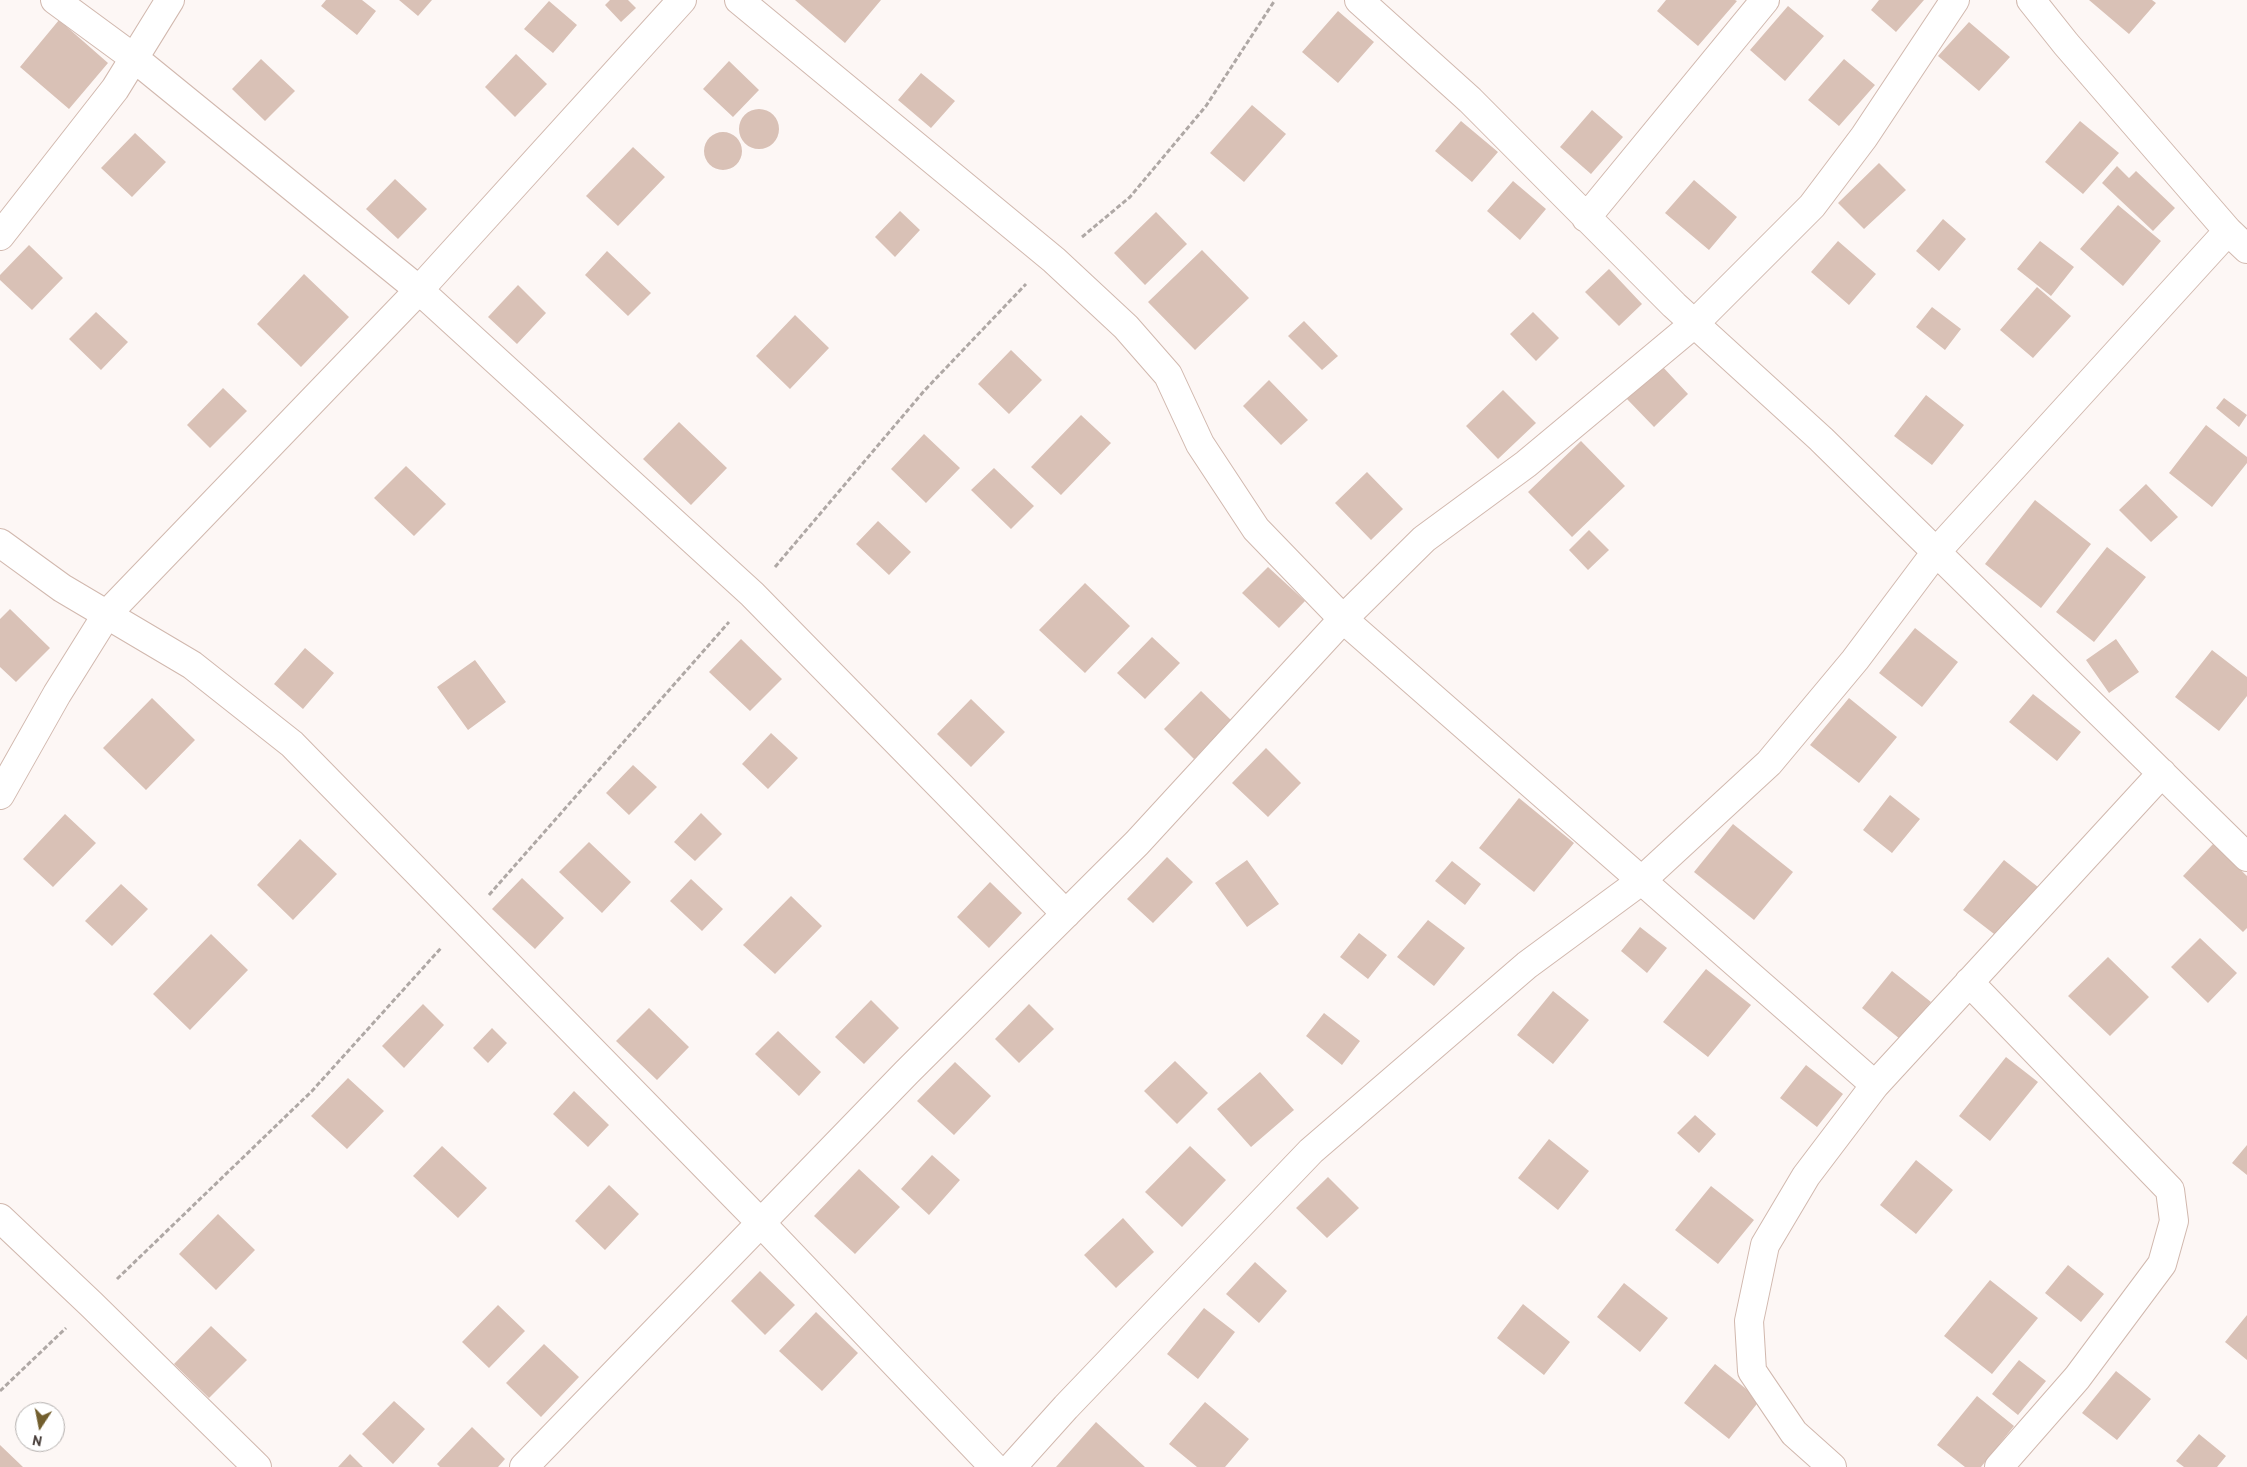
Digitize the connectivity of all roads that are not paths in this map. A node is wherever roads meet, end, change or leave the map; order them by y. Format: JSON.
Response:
{"nodes":[{"id":1,"x":55,"y":0,"type":"edge"},
{"id":2,"x":170,"y":0,"type":"edge"},
{"id":3,"x":682,"y":0,"type":"edge"},
{"id":4,"x":739,"y":0,"type":"edge"},
{"id":5,"x":1359,"y":0,"type":"edge"},
{"id":6,"x":1765,"y":0,"type":"edge"},
{"id":7,"x":1955,"y":0,"type":"edge"},
{"id":8,"x":2031,"y":0,"type":"edge"},
{"id":9,"x":134,"y":58,"type":"junction"},
{"id":10,"x":1586,"y":218,"type":"junction"},
{"id":11,"x":0,"y":236,"type":"edge"},
{"id":12,"x":2238,"y":240,"type":"edge"},
{"id":13,"x":419,"y":290,"type":"junction"},
{"id":14,"x":1694,"y":324,"type":"junction"},
{"id":15,"x":0,"y":543,"type":"edge"},
{"id":16,"x":1936,"y":552,"type":"junction"},
{"id":17,"x":107,"y":614,"type":"junction"},
{"id":18,"x":1343,"y":619,"type":"junction"},
{"id":19,"x":2162,"y":773,"type":"junction"},
{"id":20,"x":0,"y":795,"type":"edge"},
{"id":21,"x":2247,"y":857,"type":"edge"},
{"id":22,"x":1641,"y":881,"type":"junction"},
{"id":23,"x":1066,"y":914,"type":"junction"},
{"id":24,"x":1969,"y":982,"type":"junction"},
{"id":25,"x":1875,"y":1085,"type":"junction"},
{"id":26,"x":0,"y":1218,"type":"edge"},
{"id":27,"x":760,"y":1222,"type":"junction"},
{"id":28,"x":257,"y":1467,"type":"edge"},
{"id":29,"x":524,"y":1467,"type":"edge"},
{"id":30,"x":994,"y":1467,"type":"edge"},
{"id":31,"x":1012,"y":1467,"type":"edge"},
{"id":32,"x":1832,"y":1467,"type":"edge"},
{"id":33,"x":1999,"y":1467,"type":"edge"}],
"edges":[{"from":1,"to":9,"type":"street"},
{"from":2,"to":9,"type":"street"},
{"from":3,"to":13,"type":"street"},
{"from":4,"to":18,"type":"street"},
{"from":5,"to":10,"type":"street"},
{"from":6,"to":10,"type":"street"},
{"from":7,"to":14,"type":"street"},
{"from":8,"to":12,"type":"street"},
{"from":9,"to":11,"type":"street"},
{"from":9,"to":13,"type":"street"},
{"from":10,"to":14,"type":"street"},
{"from":12,"to":16,"type":"street"},
{"from":13,"to":17,"type":"street"},
{"from":13,"to":23,"type":"street"},
{"from":14,"to":16,"type":"street"},
{"from":14,"to":18,"type":"street"},
{"from":15,"to":17,"type":"street"},
{"from":16,"to":19,"type":"street"},
{"from":16,"to":22,"type":"street"},
{"from":17,"to":20,"type":"street"},
{"from":17,"to":27,"type":"street"},
{"from":18,"to":22,"type":"street"},
{"from":18,"to":23,"type":"street"},
{"from":19,"to":21,"type":"street"},
{"from":19,"to":24,"type":"street"},
{"from":22,"to":25,"type":"street"},
{"from":22,"to":31,"type":"street"},
{"from":23,"to":27,"type":"street"},
{"from":24,"to":25,"type":"street"},
{"from":24,"to":33,"type":"street"},
{"from":25,"to":32,"type":"street"},
{"from":26,"to":28,"type":"street"},
{"from":27,"to":29,"type":"street"},
{"from":27,"to":30,"type":"street"}]}
